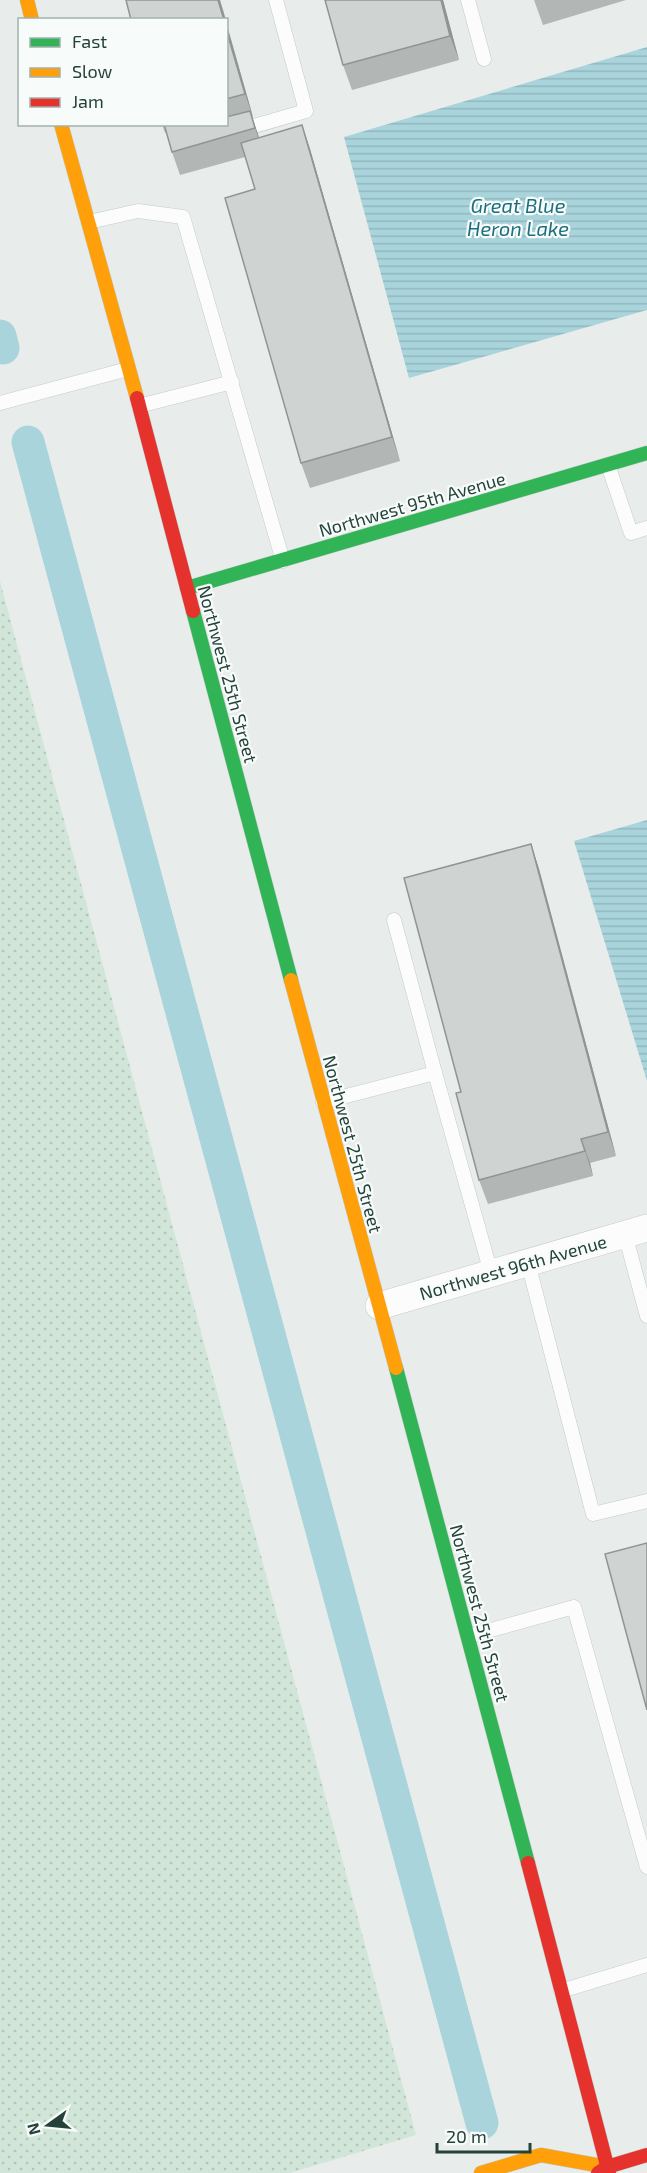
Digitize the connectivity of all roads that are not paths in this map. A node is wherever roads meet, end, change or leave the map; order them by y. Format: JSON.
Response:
{"nodes":[{"id":1,"x":27,"y":0,"type":"edge"},
{"id":2,"x":276,"y":0,"type":"edge"},
{"id":3,"x":468,"y":0,"type":"edge"},
{"id":4,"x":32,"y":18,"type":"edge"},
{"id":5,"x":484,"y":59,"type":"dead end"},
{"id":6,"x":62,"y":126,"type":"edge"},
{"id":7,"x":222,"y":135,"type":"edge"},
{"id":8,"x":88,"y":222,"type":"junction"},
{"id":9,"x":128,"y":369,"type":"junction"},
{"id":10,"x":232,"y":382,"type":"junction"},
{"id":11,"x":0,"y":404,"type":"edge"},
{"id":12,"x":139,"y":406,"type":"junction"},
{"id":13,"x":647,"y":453,"type":"edge"},
{"id":14,"x":608,"y":465,"type":"junction"},
{"id":15,"x":647,"y":528,"type":"edge"},
{"id":16,"x":283,"y":561,"type":"junction"},
{"id":17,"x":187,"y":588,"type":"junction"},
{"id":18,"x":394,"y":920,"type":"dead end"},
{"id":19,"x":435,"y":1073,"type":"junction"},
{"id":20,"x":323,"y":1102,"type":"junction"},
{"id":21,"x":636,"y":1231,"type":"edge"},
{"id":22,"x":528,"y":1263,"type":"junction"},
{"id":23,"x":491,"y":1273,"type":"junction"},
{"id":24,"x":379,"y":1306,"type":"junction"},
{"id":25,"x":647,"y":1316,"type":"edge"},
{"id":26,"x":647,"y":1501,"type":"edge"},
{"id":27,"x":469,"y":1636,"type":"junction"},
{"id":28,"x":647,"y":1867,"type":"edge"},
{"id":29,"x":647,"y":1965,"type":"edge"},
{"id":30,"x":561,"y":1991,"type":"junction"},
{"id":31,"x":647,"y":2155,"type":"edge"},
{"id":32,"x":605,"y":2171,"type":"edge"},
{"id":33,"x":481,"y":2173,"type":"edge"}],
"edges":[{"from":1,"to":4,"type":"main road"},
{"from":2,"to":7,"type":"lane"},
{"from":3,"to":5,"type":"lane"},
{"from":6,"to":8,"type":"main road","name":"Northwest 25th Street"},
{"from":8,"to":9,"type":"main road","name":"Northwest 25th Street"},
{"from":8,"to":10,"type":"lane"},
{"from":9,"to":11,"type":"lane"},
{"from":9,"to":12,"type":"main road","name":"Northwest 25th Street"},
{"from":10,"to":12,"type":"lane"},
{"from":10,"to":16,"type":"lane"},
{"from":12,"to":17,"type":"main road","name":"Northwest 25th Street"},
{"from":13,"to":14,"type":"main road","name":"Northwest 95th Avenue"},
{"from":14,"to":15,"type":"lane"},
{"from":14,"to":16,"type":"main road","name":"Northwest 95th Avenue"},
{"from":16,"to":17,"type":"main road","name":"Northwest 95th Avenue"},
{"from":17,"to":20,"type":"main road","name":"Northwest 25th Street"},
{"from":18,"to":19,"type":"lane"},
{"from":19,"to":20,"type":"lane"},
{"from":19,"to":23,"type":"lane"},
{"from":20,"to":24,"type":"main road","name":"Northwest 25th Street"},
{"from":21,"to":22,"type":"street","name":"Northwest 96th Avenue"},
{"from":21,"to":25,"type":"lane"},
{"from":22,"to":23,"type":"street","name":"Northwest 96th Avenue"},
{"from":22,"to":26,"type":"lane"},
{"from":23,"to":24,"type":"street","name":"Northwest 96th Avenue"},
{"from":24,"to":27,"type":"main road","name":"Northwest 25th Street"},
{"from":27,"to":28,"type":"lane"},
{"from":27,"to":30,"type":"main road","name":"Northwest 25th Street"},
{"from":29,"to":30,"type":"lane"},
{"from":30,"to":32,"type":"main road","name":"Northwest 25th Street"},
{"from":31,"to":32,"type":"main road"},
{"from":32,"to":33,"type":"main road"}]}
